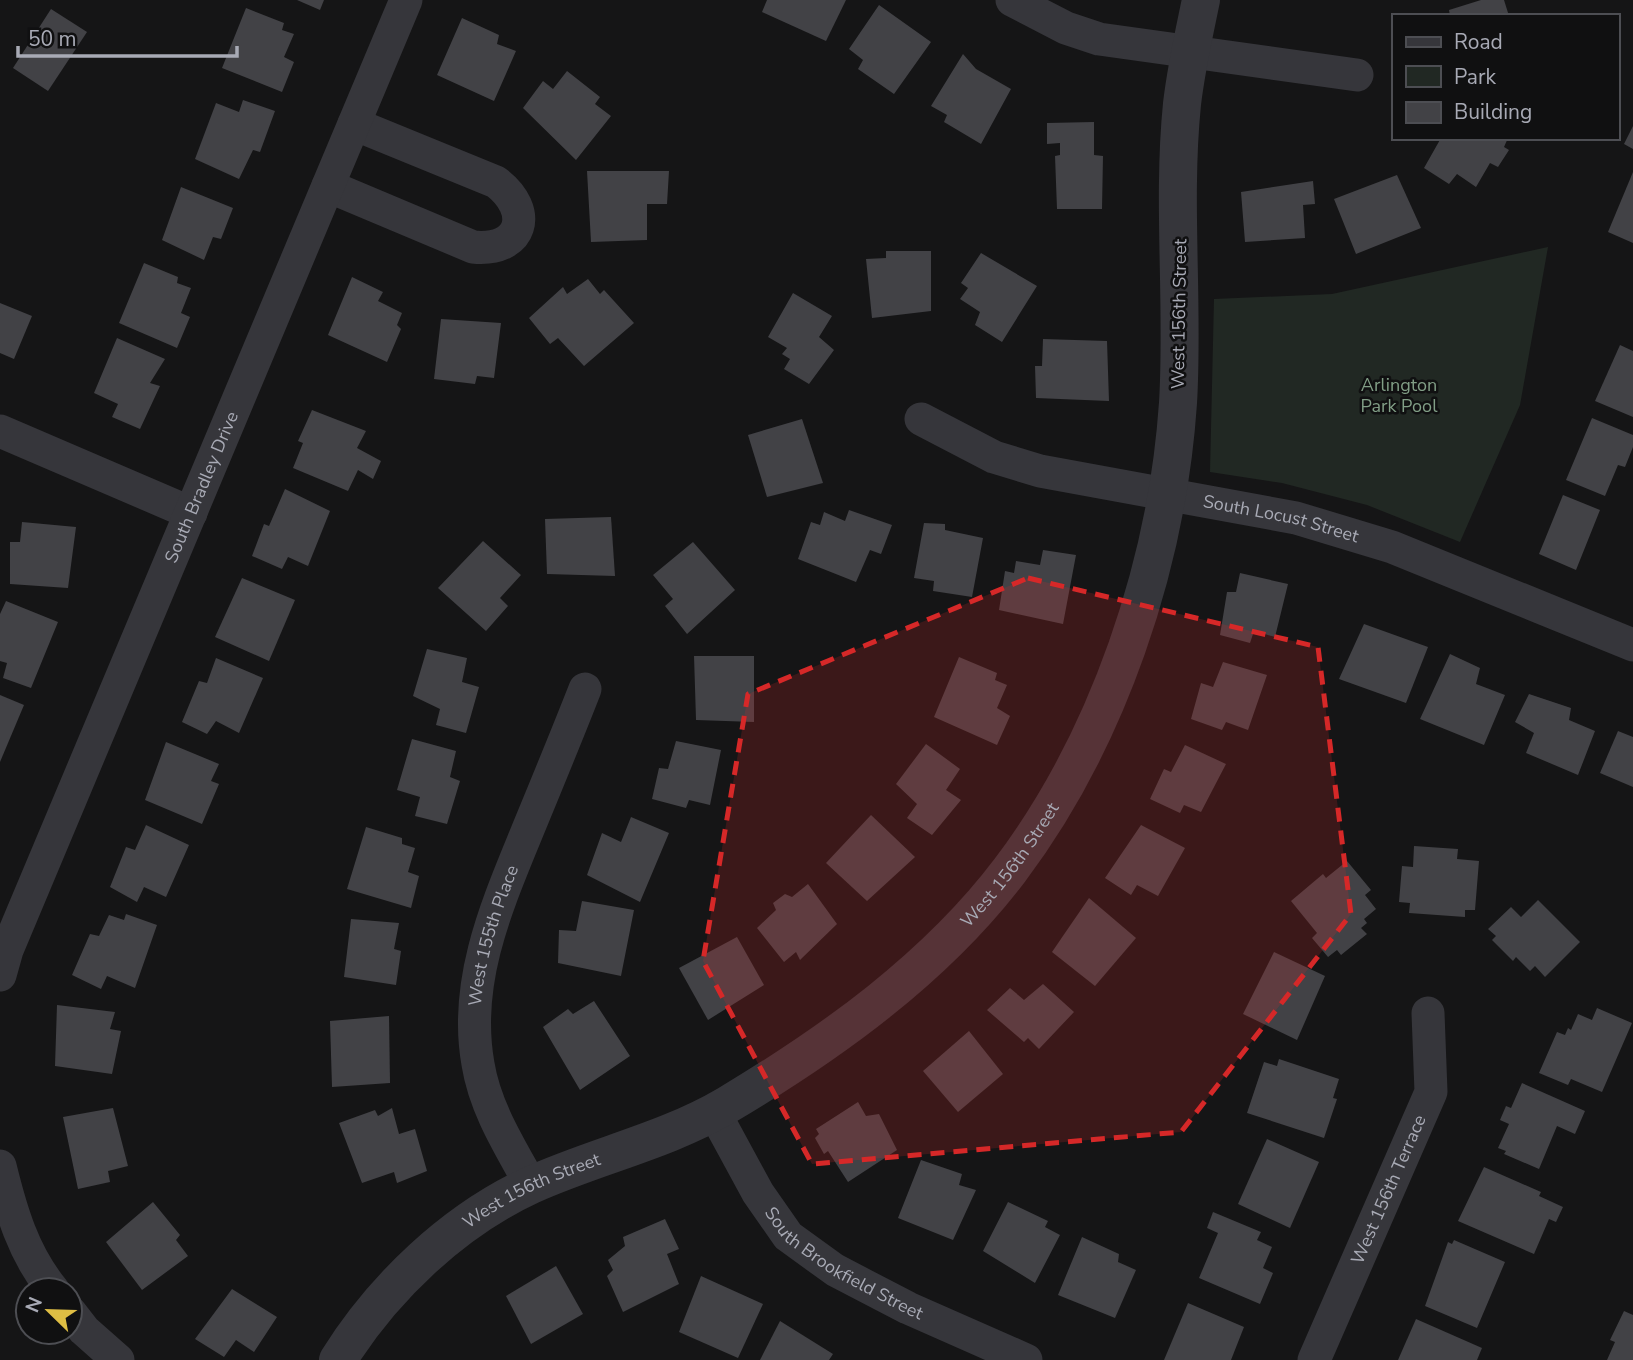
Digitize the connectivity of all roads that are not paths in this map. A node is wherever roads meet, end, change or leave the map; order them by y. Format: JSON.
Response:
{"nodes":[{"id":1,"x":407,"y":0,"type":"edge"},
{"id":2,"x":1012,"y":0,"type":"edge"},
{"id":3,"x":1201,"y":0,"type":"edge"},
{"id":4,"x":1191,"y":52,"type":"junction"},
{"id":5,"x":1357,"y":75,"type":"dead end"},
{"id":6,"x":355,"y":124,"type":"junction"},
{"id":7,"x":328,"y":186,"type":"junction"},
{"id":8,"x":921,"y":419,"type":"dead end"},
{"id":9,"x":0,"y":431,"type":"edge"},
{"id":10,"x":1167,"y":493,"type":"junction"},
{"id":11,"x":191,"y":513,"type":"junction"},
{"id":12,"x":1632,"y":642,"type":"edge"},
{"id":13,"x":585,"y":689,"type":"dead end"},
{"id":14,"x":0,"y":975,"type":"edge"},
{"id":15,"x":1428,"y":1013,"type":"dead end"},
{"id":16,"x":714,"y":1112,"type":"junction"},
{"id":17,"x":0,"y":1166,"type":"edge"},
{"id":18,"x":531,"y":1185,"type":"junction"},
{"id":19,"x":41,"y":1276,"type":"edge"},
{"id":20,"x":84,"y":1329,"type":"edge"},
{"id":21,"x":118,"y":1360,"type":"edge"},
{"id":22,"x":338,"y":1360,"type":"edge"},
{"id":23,"x":1026,"y":1360,"type":"edge"},
{"id":24,"x":1314,"y":1360,"type":"edge"}],
"edges":[{"from":1,"to":6,"type":"street","name":"South Bradley Drive"},
{"from":2,"to":4,"type":"street"},
{"from":3,"to":4,"type":"street","name":"West 156th Street"},
{"from":4,"to":5,"type":"street"},
{"from":4,"to":10,"type":"street","name":"West 156th Street"},
{"from":6,"to":7,"type":"street","name":"South Bradley Drive"},
{"from":6,"to":7,"type":"street"},
{"from":7,"to":11,"type":"street","name":"South Bradley Drive"},
{"from":8,"to":10,"type":"street","name":"South Locust Street"},
{"from":9,"to":11,"type":"street"},
{"from":10,"to":12,"type":"street","name":"South Locust Street"},
{"from":10,"to":16,"type":"street","name":"West 156th Street"},
{"from":11,"to":14,"type":"street","name":"South Bradley Drive"},
{"from":13,"to":18,"type":"street","name":"West 155th Place"},
{"from":15,"to":24,"type":"street","name":"West 156th Terrace"},
{"from":16,"to":18,"type":"street","name":"West 156th Street"},
{"from":16,"to":23,"type":"street","name":"South Brookfield Street"},
{"from":17,"to":19,"type":"street"},
{"from":18,"to":22,"type":"street","name":"West 156th Street"},
{"from":20,"to":21,"type":"street"}]}
